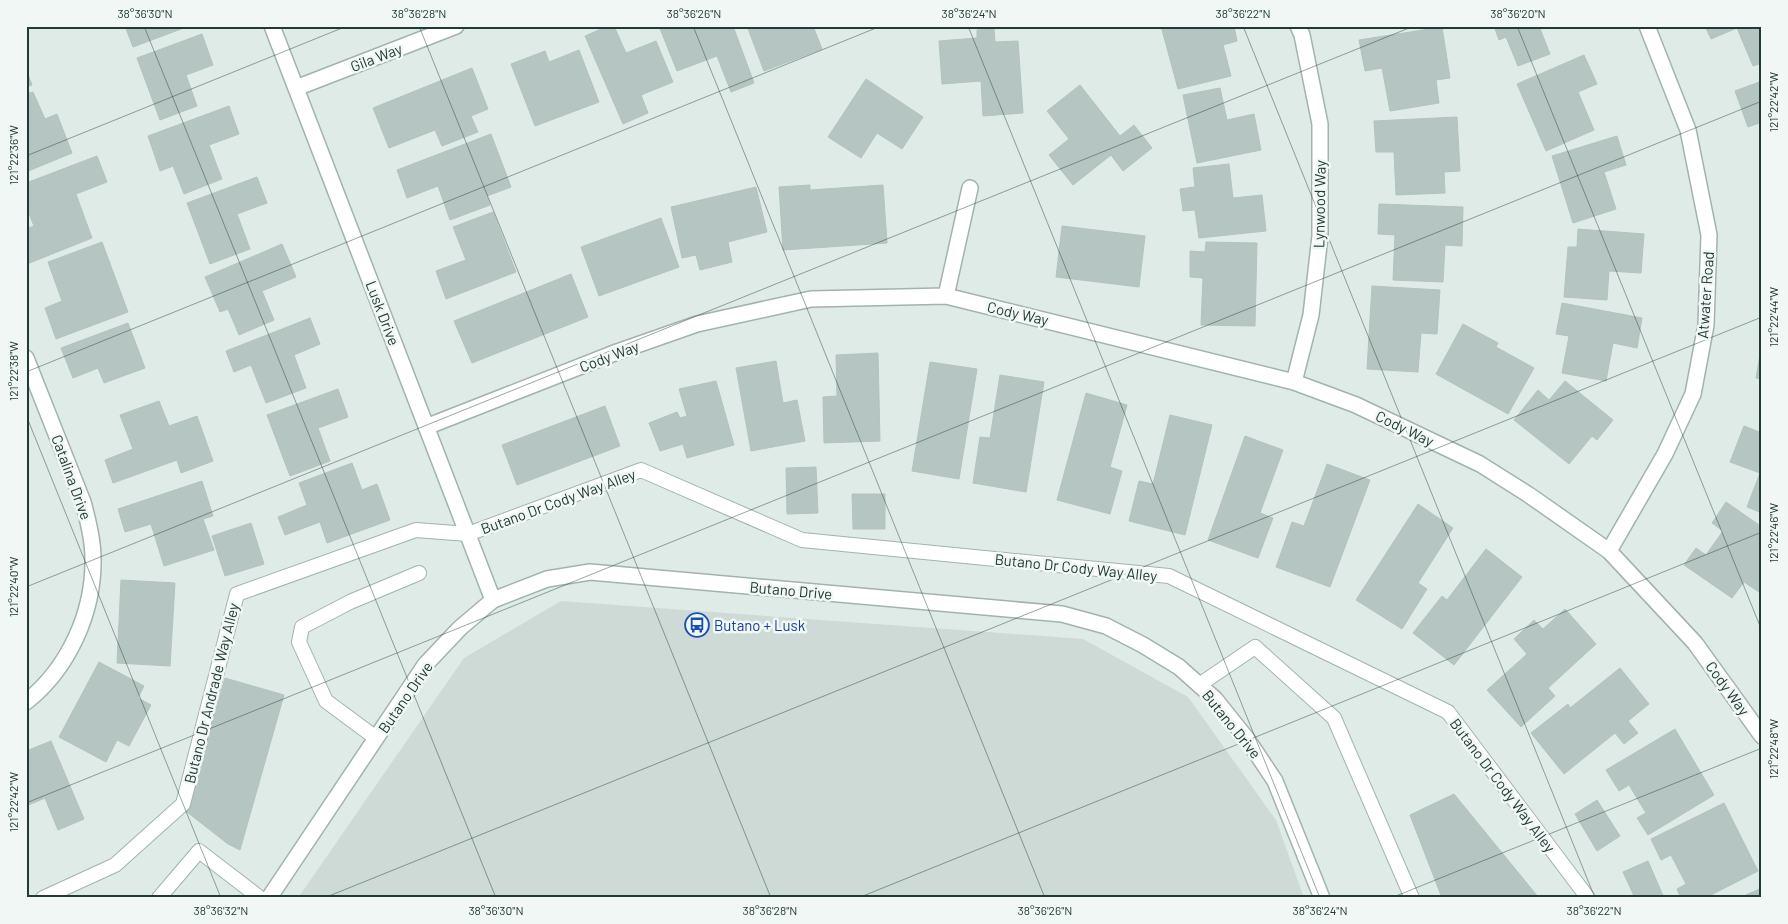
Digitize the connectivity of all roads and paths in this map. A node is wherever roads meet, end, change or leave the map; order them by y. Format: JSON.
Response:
{"nodes":[{"id":1,"x":272,"y":26,"type":"edge"},
{"id":2,"x":456,"y":26,"type":"edge"},
{"id":3,"x":1298,"y":26,"type":"edge"},
{"id":4,"x":1647,"y":26,"type":"edge"},
{"id":5,"x":296,"y":88,"type":"junction"},
{"id":6,"x":970,"y":188,"type":"dead end"},
{"id":7,"x":946,"y":296,"type":"junction"},
{"id":8,"x":26,"y":358,"type":"edge"},
{"id":9,"x":1294,"y":382,"type":"junction"},
{"id":10,"x":426,"y":427,"type":"junction"},
{"id":11,"x":468,"y":534,"type":"junction"},
{"id":12,"x":1609,"y":551,"type":"junction"},
{"id":13,"x":419,"y":573,"type":"dead end"},
{"id":14,"x":493,"y":600,"type":"junction"},
{"id":15,"x":1200,"y":685,"type":"junction"},
{"id":16,"x":26,"y":702,"type":"edge"},
{"id":17,"x":1762,"y":736,"type":"edge"},
{"id":18,"x":376,"y":738,"type":"junction"},
{"id":19,"x":43,"y":898,"type":"edge"},
{"id":20,"x":160,"y":898,"type":"edge"},
{"id":21,"x":260,"y":898,"type":"edge"},
{"id":22,"x":269,"y":898,"type":"edge"},
{"id":23,"x":1322,"y":898,"type":"edge"},
{"id":24,"x":1412,"y":898,"type":"edge"},
{"id":25,"x":1588,"y":898,"type":"edge"}],
"edges":[{"from":1,"to":5,"type":"street","name":"Lusk Drive"},
{"from":2,"to":5,"type":"street","name":"Gila Way"},
{"from":3,"to":9,"type":"street","name":"Lynwood Way"},
{"from":4,"to":12,"type":"street","name":"Atwater Road"},
{"from":5,"to":10,"type":"street","name":"Lusk Drive"},
{"from":6,"to":7,"type":"street"},
{"from":7,"to":9,"type":"street","name":"Cody Way"},
{"from":7,"to":10,"type":"street","name":"Cody Way"},
{"from":8,"to":16,"type":"street","name":"Catalina Drive"},
{"from":9,"to":12,"type":"street","name":"Cody Way"},
{"from":10,"to":11,"type":"street","name":"Lusk Drive"},
{"from":11,"to":14,"type":"street","name":"Lusk Drive"},
{"from":11,"to":19,"type":"lane","name":"Butano Dr Andrade Way Alley"},
{"from":11,"to":25,"type":"lane","name":"Butano Dr Cody Way Alley"},
{"from":12,"to":17,"type":"street","name":"Cody Way"},
{"from":13,"to":18,"type":"lane"},
{"from":14,"to":15,"type":"street","name":"Butano Drive"},
{"from":14,"to":18,"type":"street","name":"Butano Drive"},
{"from":15,"to":23,"type":"street","name":"Butano Drive"},
{"from":15,"to":24,"type":"lane"},
{"from":18,"to":22,"type":"street","name":"Butano Drive"},
{"from":20,"to":21,"type":"lane"}]}
